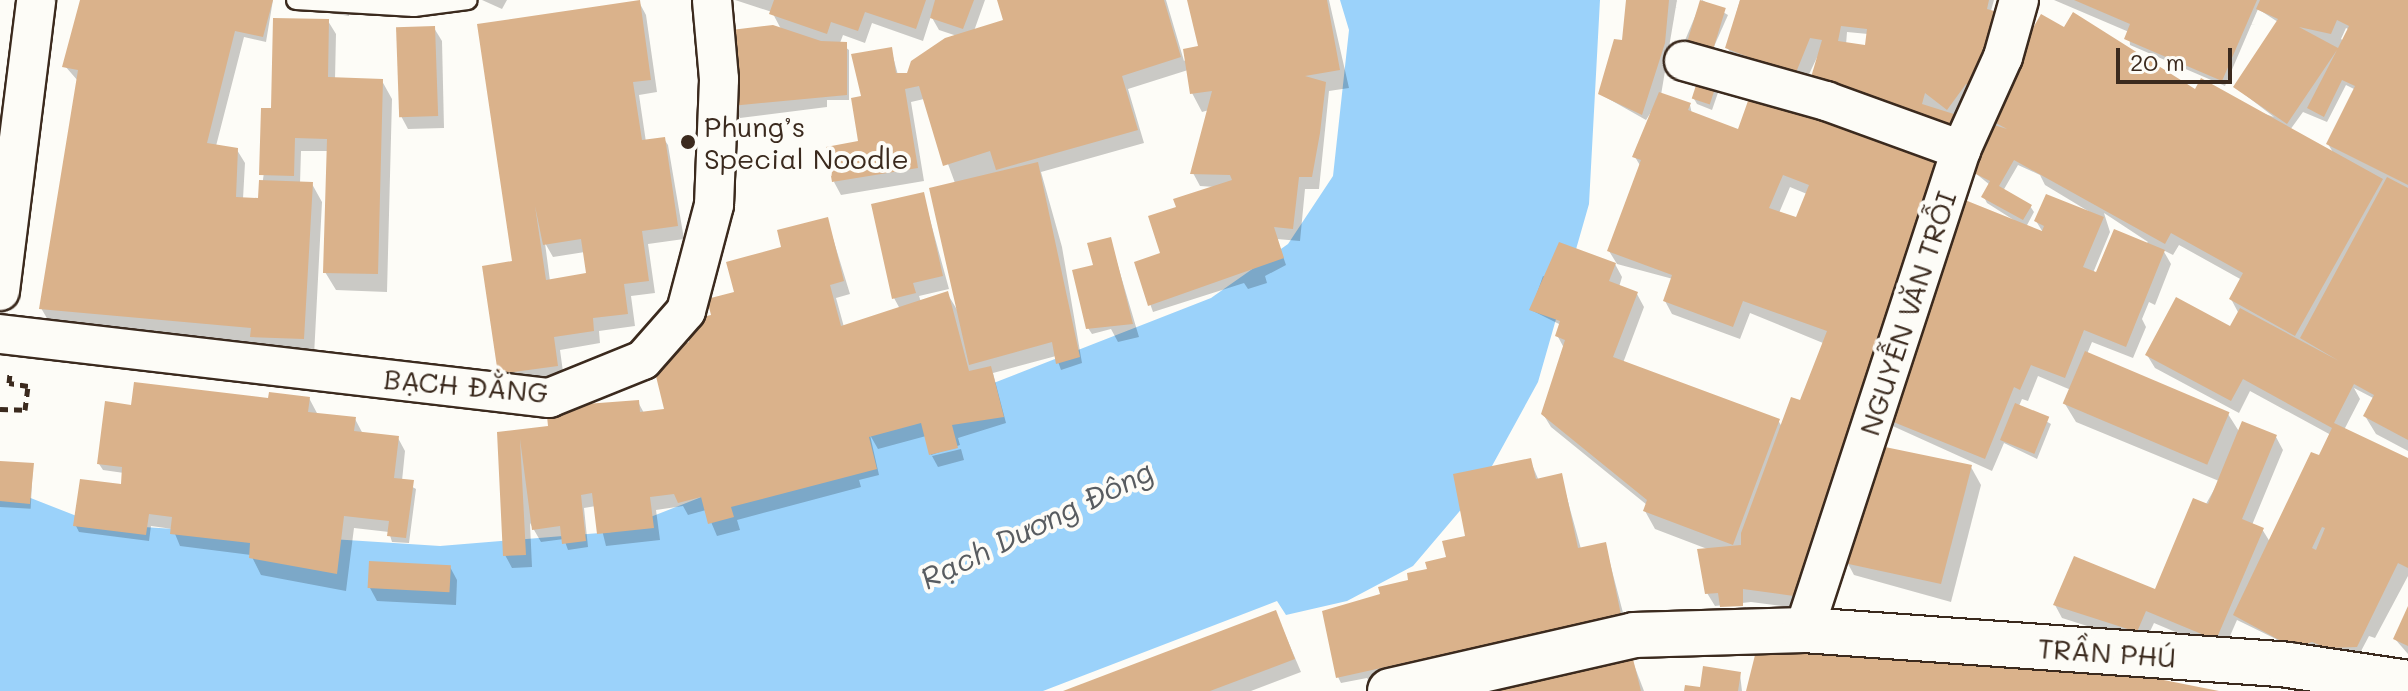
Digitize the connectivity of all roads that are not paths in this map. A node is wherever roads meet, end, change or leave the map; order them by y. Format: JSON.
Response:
{"nodes":[{"id":1,"x":36,"y":0,"type":"edge"},
{"id":2,"x":296,"y":0,"type":"edge"},
{"id":3,"x":468,"y":0,"type":"edge"},
{"id":4,"x":712,"y":0,"type":"edge"},
{"id":5,"x":2019,"y":0,"type":"edge"},
{"id":6,"x":1684,"y":61,"type":"dead end"},
{"id":7,"x":1961,"y":150,"type":"junction"},
{"id":8,"x":0,"y":291,"type":"edge"},
{"id":9,"x":0,"y":334,"type":"edge"},
{"id":10,"x":1804,"y":630,"type":"junction"},
{"id":11,"x":2408,"y":683,"type":"edge"},
{"id":12,"x":1390,"y":691,"type":"edge"}],
"edges":[{"from":1,"to":8,"type":"street"},
{"from":2,"to":3,"type":"lane"},
{"from":4,"to":9,"type":"street","name":"BẠCH ĐẰNG"},
{"from":5,"to":7,"type":"street","name":"NGUYỄN VĂN TRỖI"},
{"from":6,"to":7,"type":"street"},
{"from":7,"to":10,"type":"street","name":"NGUYỄN VĂN TRỖI"},
{"from":10,"to":11,"type":"street","name":"TRẦN PHÚ"},
{"from":10,"to":12,"type":"street","name":"TRẦN PHÚ"}]}
